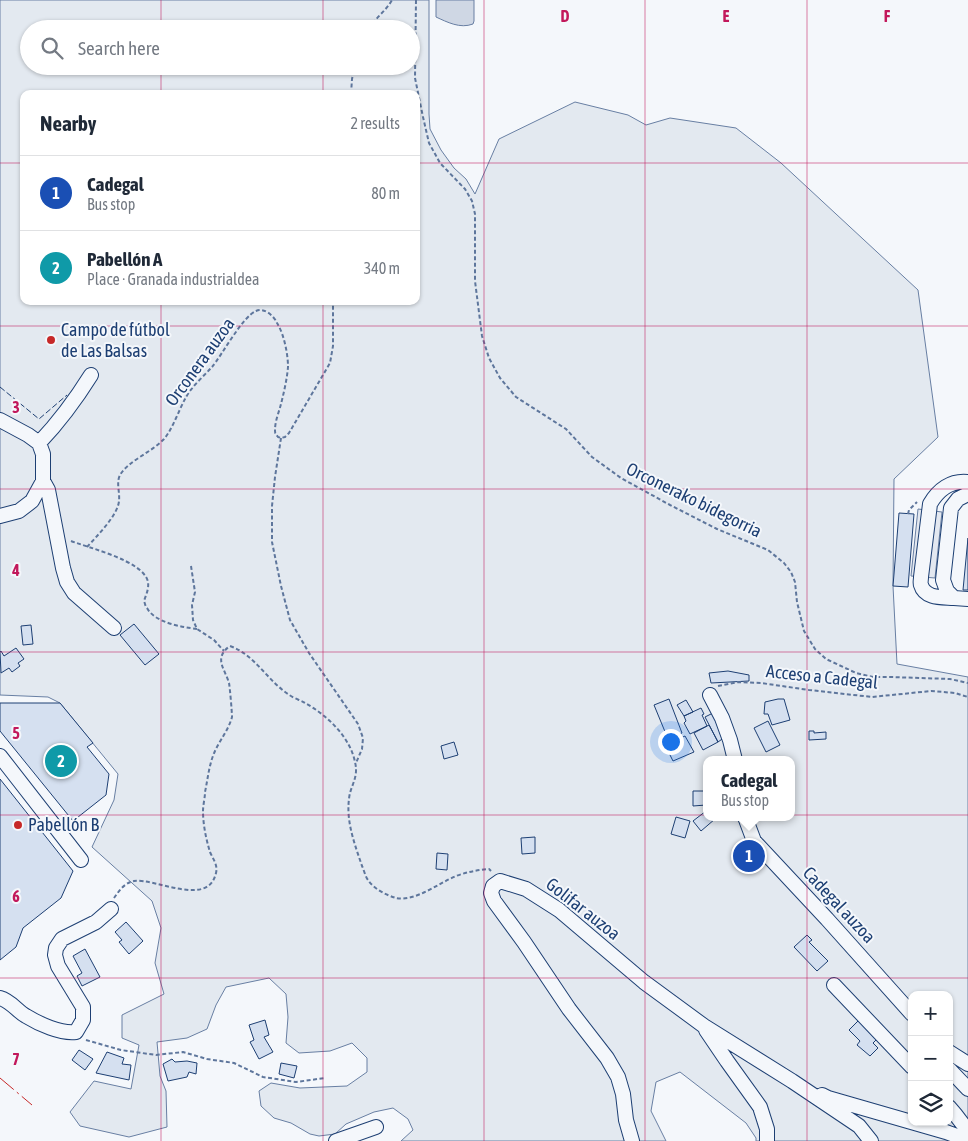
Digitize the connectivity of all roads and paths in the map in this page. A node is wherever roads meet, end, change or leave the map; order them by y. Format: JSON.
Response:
{"nodes":[{"id":1,"x":392,"y":0,"type":"edge"},
{"id":2,"x":416,"y":0,"type":"edge"},
{"id":3,"x":376,"y":20,"type":"edge"},
{"id":4,"x":416,"y":20,"type":"edge"},
{"id":5,"x":353,"y":75,"type":"edge"},
{"id":6,"x":416,"y":75,"type":"edge"},
{"id":7,"x":351,"y":90,"type":"edge"},
{"id":8,"x":418,"y":90,"type":"edge"},
{"id":9,"x":420,"y":104,"type":"edge"},
{"id":10,"x":333,"y":305,"type":"edge"},
{"id":11,"x":91,"y":375,"type":"dead end"},
{"id":12,"x":0,"y":420,"type":"edge"},
{"id":13,"x":281,"y":438,"type":"junction"},
{"id":14,"x":39,"y":443,"type":"junction"},
{"id":15,"x":43,"y":481,"type":"junction"},
{"id":16,"x":968,"y":482,"type":"edge"},
{"id":17,"x":968,"y":494,"type":"edge"},
{"id":18,"x":0,"y":516,"type":"edge"},
{"id":19,"x":57,"y":535,"type":"junction"},
{"id":20,"x":87,"y":547,"type":"junction"},
{"id":21,"x":192,"y":566,"type":"dead end"},
{"id":22,"x":961,"y":598,"type":"edge"},
{"id":23,"x":114,"y":628,"type":"dead end"},
{"id":24,"x":197,"y":629,"type":"junction"},
{"id":25,"x":224,"y":650,"type":"junction"},
{"id":26,"x":968,"y":683,"type":"edge"},
{"id":27,"x":710,"y":695,"type":"joint"},
{"id":28,"x":968,"y":698,"type":"edge"},
{"id":29,"x":0,"y":756,"type":"edge"},
{"id":30,"x":734,"y":756,"type":"edge"},
{"id":31,"x":356,"y":763,"type":"junction"},
{"id":32,"x":746,"y":821,"type":"edge"},
{"id":33,"x":81,"y":860,"type":"dead end"},
{"id":34,"x":500,"y":881,"type":"junction"},
{"id":35,"x":111,"y":909,"type":"joint"},
{"id":36,"x":834,"y":985,"type":"dead end"},
{"id":37,"x":0,"y":998,"type":"edge"},
{"id":38,"x":908,"y":1010,"type":"edge"},
{"id":39,"x":704,"y":1026,"type":"junction"},
{"id":40,"x":76,"y":1032,"type":"junction"},
{"id":41,"x":953,"y":1055,"type":"edge"},
{"id":42,"x":908,"y":1063,"type":"edge"},
{"id":43,"x":968,"y":1064,"type":"edge"},
{"id":44,"x":953,"y":1073,"type":"edge"},
{"id":45,"x":325,"y":1078,"type":"dead end"},
{"id":46,"x":792,"y":1081,"type":"junction"},
{"id":47,"x":968,"y":1089,"type":"edge"},
{"id":48,"x":953,"y":1112,"type":"edge"},
{"id":49,"x":376,"y":1127,"type":"dead end"},
{"id":50,"x":968,"y":1140,"type":"edge"},
{"id":51,"x":336,"y":1141,"type":"edge"},
{"id":52,"x":632,"y":1141,"type":"edge"},
{"id":53,"x":768,"y":1141,"type":"edge"},
{"id":54,"x":871,"y":1141,"type":"edge"}],
"edges":[{"from":1,"to":3,"type":"path"},
{"from":2,"to":4,"type":"path","name":"Orconerako bidegorria"},
{"from":5,"to":7,"type":"path"},
{"from":6,"to":8,"type":"path","name":"Orconerako bidegorria"},
{"from":9,"to":26,"type":"path","name":"Orconerako bidegorria"},
{"from":10,"to":13,"type":"path"},
{"from":11,"to":14,"type":"street"},
{"from":12,"to":14,"type":"street"},
{"from":13,"to":20,"type":"path","name":"Orconera auzoa"},
{"from":13,"to":31,"type":"path"},
{"from":14,"to":15,"type":"street"},
{"from":15,"to":18,"type":"street"},
{"from":15,"to":19,"type":"street"},
{"from":16,"to":22,"type":"street"},
{"from":17,"to":22,"type":"street"},
{"from":19,"to":20,"type":"path"},
{"from":19,"to":23,"type":"street"},
{"from":20,"to":24,"type":"path"},
{"from":21,"to":24,"type":"path"},
{"from":24,"to":25,"type":"path"},
{"from":25,"to":31,"type":"path"},
{"from":25,"to":35,"type":"path"},
{"from":27,"to":28,"type":"path","name":"Acceso a Cadegal"},
{"from":27,"to":30,"type":"street"},
{"from":29,"to":33,"type":"street"},
{"from":31,"to":34,"type":"path"},
{"from":32,"to":38,"type":"street","name":"Cadegal auzoa"},
{"from":34,"to":39,"type":"street","name":"Golifar auzoa"},
{"from":34,"to":52,"type":"street"},
{"from":35,"to":40,"type":"street"},
{"from":36,"to":42,"type":"street"},
{"from":37,"to":40,"type":"street"},
{"from":39,"to":46,"type":"street","name":"Golifar auzoa"},
{"from":39,"to":53,"type":"street"},
{"from":40,"to":45,"type":"path"},
{"from":41,"to":43,"type":"street"},
{"from":44,"to":47,"type":"street"},
{"from":46,"to":50,"type":"street"},
{"from":46,"to":54,"type":"street"},
{"from":48,"to":50,"type":"street"},
{"from":49,"to":51,"type":"street"}]}
